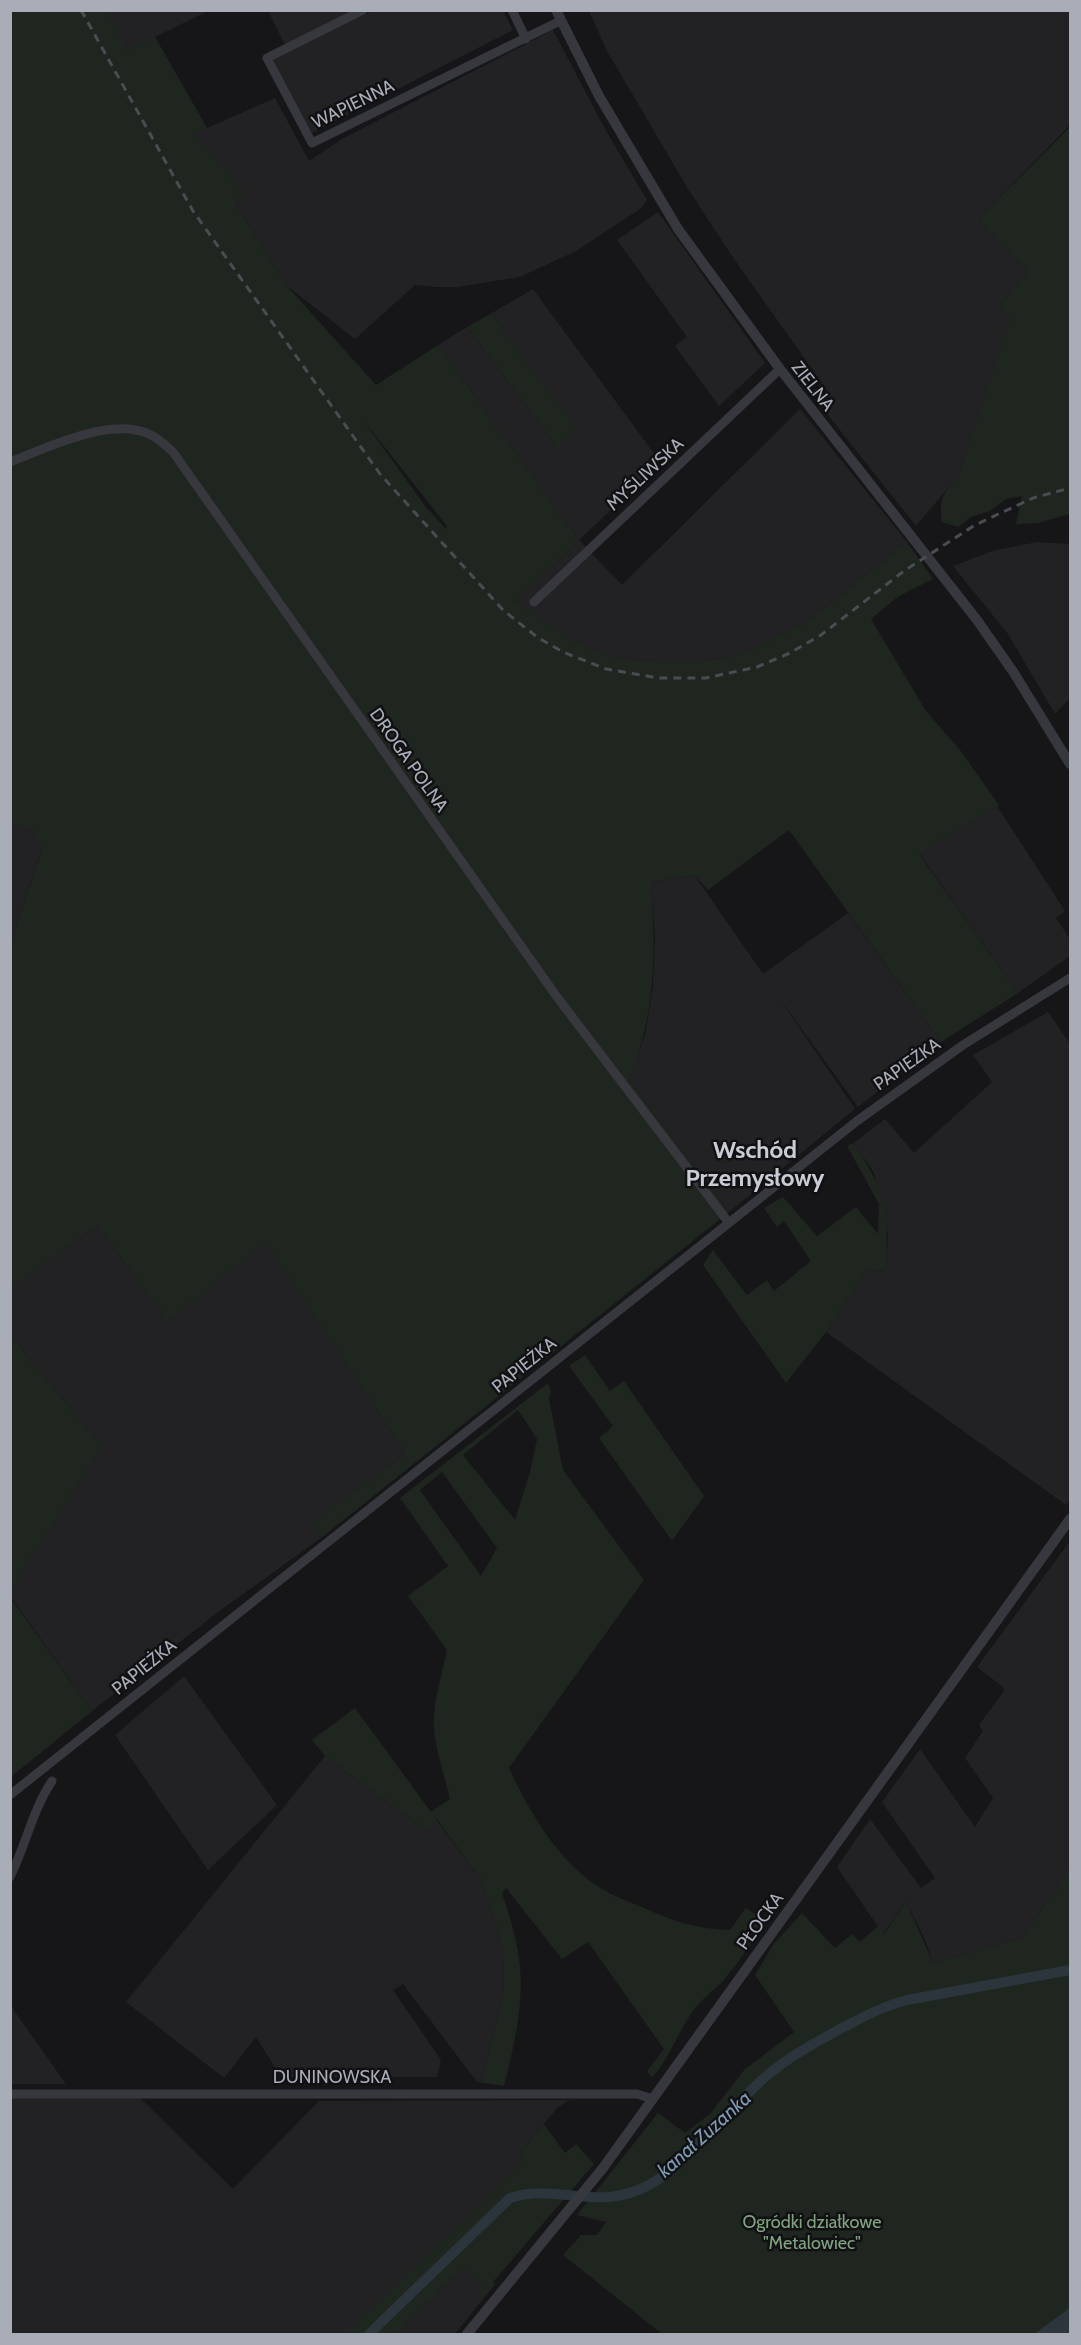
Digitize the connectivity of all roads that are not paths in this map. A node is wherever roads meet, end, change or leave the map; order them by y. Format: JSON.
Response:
{"nodes":[{"id":1,"x":363,"y":10,"type":"edge"},
{"id":2,"x":512,"y":10,"type":"edge"},
{"id":3,"x":558,"y":16,"type":"edge"},
{"id":4,"x":526,"y":39,"type":"junction"},
{"id":5,"x":780,"y":369,"type":"junction"},
{"id":6,"x":10,"y":462,"type":"edge"},
{"id":7,"x":534,"y":602,"type":"dead end"},
{"id":8,"x":1071,"y":764,"type":"edge"},
{"id":9,"x":1071,"y":978,"type":"edge"},
{"id":10,"x":729,"y":1223,"type":"junction"},
{"id":11,"x":1071,"y":1519,"type":"edge"},
{"id":12,"x":52,"y":1781,"type":"dead end"},
{"id":13,"x":10,"y":1795,"type":"edge"},
{"id":14,"x":10,"y":1877,"type":"edge"},
{"id":15,"x":10,"y":2094,"type":"edge"},
{"id":16,"x":653,"y":2099,"type":"junction"},
{"id":17,"x":467,"y":2334,"type":"edge"}],
"edges":[{"from":1,"to":4,"type":"street","name":"WAPIENNA"},
{"from":2,"to":4,"type":"street"},
{"from":3,"to":4,"type":"street","name":"WAPIENNA"},
{"from":3,"to":5,"type":"street","name":"ZIELNA"},
{"from":5,"to":7,"type":"street","name":"MYŚLIWSKA"},
{"from":5,"to":8,"type":"street","name":"ZIELNA"},
{"from":6,"to":10,"type":"street","name":"DROGA POLNA"},
{"from":9,"to":10,"type":"street","name":"PAPIEŻKA"},
{"from":10,"to":13,"type":"street","name":"PAPIEŻKA"},
{"from":11,"to":16,"type":"street","name":"PŁOCKA"},
{"from":12,"to":14,"type":"street"},
{"from":15,"to":16,"type":"street","name":"DUNINOWSKA"},
{"from":16,"to":17,"type":"street","name":"PŁOCKA"}]}
